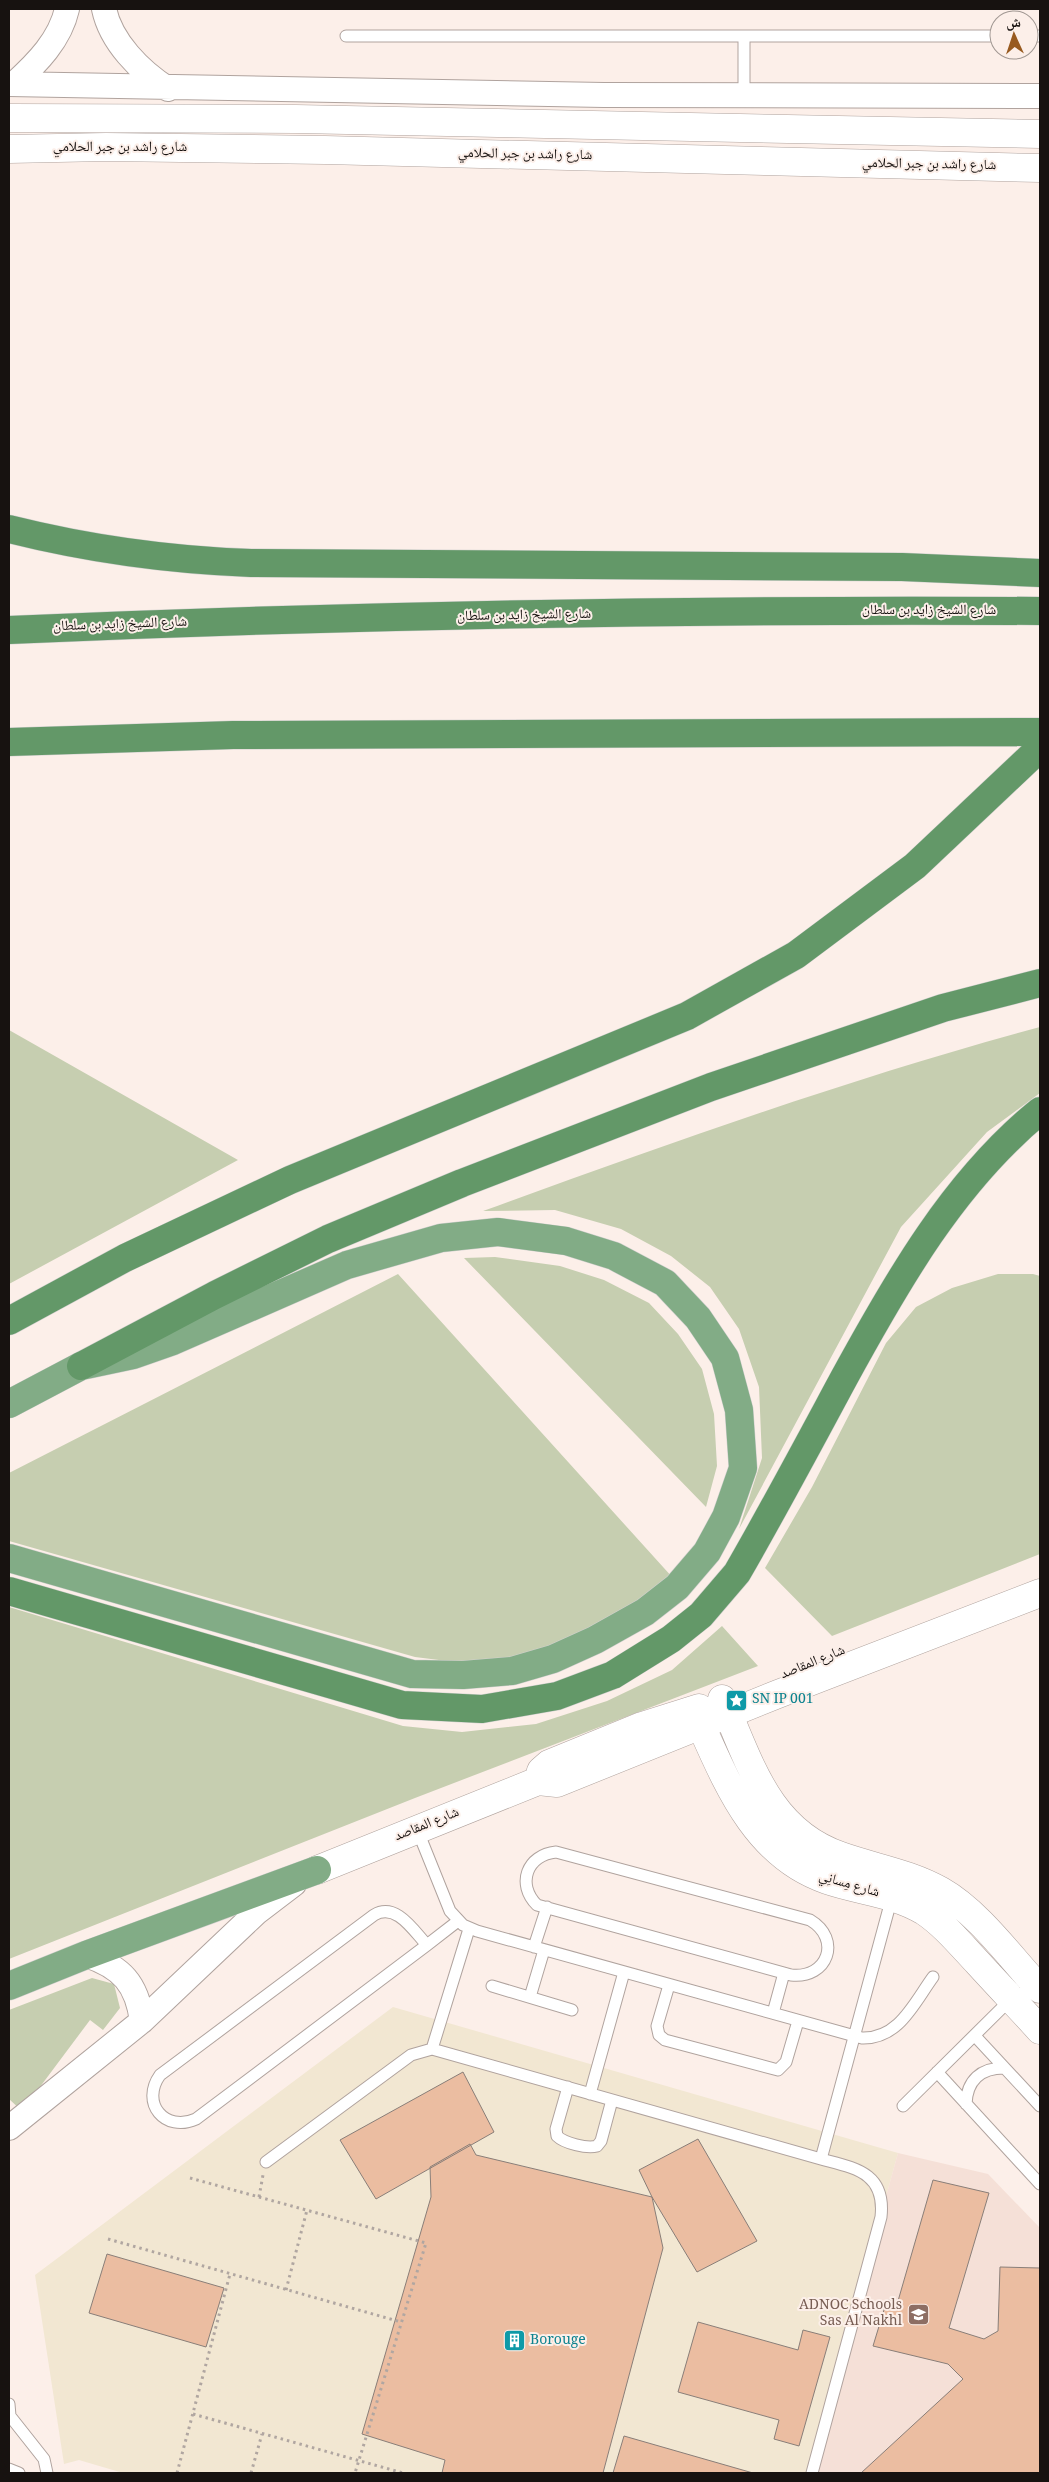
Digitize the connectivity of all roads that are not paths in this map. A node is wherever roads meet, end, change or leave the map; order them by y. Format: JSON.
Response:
{"nodes":[{"id":1,"x":67,"y":9,"type":"edge"},
{"id":2,"x":104,"y":9,"type":"edge"},
{"id":3,"x":346,"y":36,"type":"dead end"},
{"id":4,"x":744,"y":36,"type":"junction"},
{"id":5,"x":989,"y":36,"type":"edge"},
{"id":6,"x":12,"y":84,"type":"edge"},
{"id":7,"x":168,"y":88,"type":"junction"},
{"id":8,"x":744,"y":95,"type":"junction"},
{"id":9,"x":1040,"y":96,"type":"edge"},
{"id":10,"x":9,"y":118,"type":"edge"},
{"id":11,"x":1040,"y":134,"type":"edge"},
{"id":12,"x":9,"y":149,"type":"edge"},
{"id":13,"x":1040,"y":168,"type":"edge"},
{"id":14,"x":9,"y":529,"type":"edge"},
{"id":15,"x":1040,"y":573,"type":"edge"},
{"id":16,"x":1040,"y":612,"type":"edge"},
{"id":17,"x":9,"y":630,"type":"edge"},
{"id":18,"x":1040,"y":732,"type":"edge"},
{"id":19,"x":9,"y":742,"type":"edge"},
{"id":20,"x":1040,"y":748,"type":"edge"},
{"id":21,"x":1040,"y":983,"type":"edge"},
{"id":22,"x":1040,"y":1111,"type":"edge"},
{"id":23,"x":9,"y":1322,"type":"edge"},
{"id":24,"x":80,"y":1366,"type":"junction"},
{"id":25,"x":9,"y":1404,"type":"edge"},
{"id":26,"x":9,"y":1558,"type":"edge"},
{"id":27,"x":1040,"y":1573,"type":"edge"},
{"id":28,"x":9,"y":1591,"type":"edge"},
{"id":29,"x":1040,"y":1593,"type":"edge"},
{"id":30,"x":940,"y":1622,"type":"junction"},
{"id":31,"x":725,"y":1707,"type":"junction"},
{"id":32,"x":697,"y":1717,"type":"junction"},
{"id":33,"x":416,"y":1829,"type":"junction"},
{"id":34,"x":317,"y":1870,"type":"junction"},
{"id":35,"x":892,"y":1897,"type":"junction"},
{"id":36,"x":546,"y":1908,"type":"junction"},
{"id":37,"x":458,"y":1922,"type":"junction"},
{"id":38,"x":469,"y":1929,"type":"junction"},
{"id":39,"x":427,"y":1945,"type":"junction"},
{"id":40,"x":539,"y":1948,"type":"junction"},
{"id":41,"x":86,"y":1955,"type":"junction"},
{"id":42,"x":624,"y":1972,"type":"junction"},
{"id":43,"x":784,"y":1974,"type":"junction"},
{"id":44,"x":933,"y":1977,"type":"dead end"},
{"id":45,"x":669,"y":1985,"type":"junction"},
{"id":46,"x":9,"y":1986,"type":"edge"},
{"id":47,"x":492,"y":1986,"type":"dead end"},
{"id":48,"x":1025,"y":1989,"type":"edge"},
{"id":49,"x":530,"y":1998,"type":"junction"},
{"id":50,"x":572,"y":2010,"type":"dead end"},
{"id":51,"x":772,"y":2013,"type":"junction"},
{"id":52,"x":142,"y":2021,"type":"junction"},
{"id":53,"x":798,"y":2021,"type":"junction"},
{"id":54,"x":1040,"y":2030,"type":"edge"},
{"id":55,"x":854,"y":2036,"type":"junction"},
{"id":56,"x":974,"y":2036,"type":"junction"},
{"id":57,"x":432,"y":2049,"type":"junction"},
{"id":58,"x":1004,"y":2068,"type":"junction"},
{"id":59,"x":936,"y":2072,"type":"junction"},
{"id":60,"x":568,"y":2087,"type":"junction"},
{"id":61,"x":590,"y":2094,"type":"junction"},
{"id":62,"x":612,"y":2100,"type":"junction"},
{"id":63,"x":966,"y":2104,"type":"junction"},
{"id":64,"x":903,"y":2106,"type":"dead end"},
{"id":65,"x":1040,"y":2106,"type":"edge"},
{"id":66,"x":9,"y":2128,"type":"edge"},
{"id":67,"x":821,"y":2159,"type":"junction"},
{"id":68,"x":266,"y":2162,"type":"dead end"},
{"id":69,"x":1040,"y":2184,"type":"edge"},
{"id":70,"x":9,"y":2412,"type":"edge"},
{"id":71,"x":9,"y":2469,"type":"edge"},
{"id":72,"x":19,"y":2473,"type":"edge"},
{"id":73,"x":47,"y":2473,"type":"edge"},
{"id":74,"x":812,"y":2473,"type":"edge"}],
"edges":[{"from":1,"to":6,"type":"street"},
{"from":2,"to":7,"type":"street"},
{"from":3,"to":4,"type":"lane"},
{"from":4,"to":5,"type":"lane"},
{"from":4,"to":8,"type":"lane"},
{"from":6,"to":7,"type":"street"},
{"from":7,"to":8,"type":"street"},
{"from":8,"to":9,"type":"street"},
{"from":10,"to":11,"type":"main road"},
{"from":12,"to":13,"type":"main road","name":"شارع راشد بن جبر الحلامي"},
{"from":14,"to":15,"type":"highway"},
{"from":16,"to":17,"type":"highway","name":"شارع الشيخ زايد بن سلطان"},
{"from":18,"to":19,"type":"highway"},
{"from":20,"to":23,"type":"highway"},
{"from":21,"to":24,"type":"highway"},
{"from":22,"to":28,"type":"highway"},
{"from":24,"to":25,"type":"highway"},
{"from":24,"to":26,"type":"highway"},
{"from":27,"to":30,"type":"main road","name":"شارع المقاصد"},
{"from":29,"to":30,"type":"main road","name":"شارع المقاصد"},
{"from":30,"to":31,"type":"main road","name":"شارع المقاصد"},
{"from":31,"to":32,"type":"main road","name":"شارع المقاصد"},
{"from":31,"to":48,"type":"main road","name":"شارع مِسانِي"},
{"from":32,"to":33,"type":"main road","name":"شارع المقاصد"},
{"from":32,"to":35,"type":"main road","name":"شارع مِسانِي"},
{"from":33,"to":34,"type":"main road","name":"شارع المقاصد"},
{"from":33,"to":37,"type":"lane"},
{"from":34,"to":41,"type":"highway"},
{"from":34,"to":52,"type":"street"},
{"from":35,"to":48,"type":"main road","name":"شارع مِسانِي"},
{"from":35,"to":55,"type":"lane"},
{"from":36,"to":40,"type":"lane"},
{"from":36,"to":43,"type":"lane"},
{"from":36,"to":43,"type":"lane"},
{"from":37,"to":38,"type":"lane"},
{"from":37,"to":39,"type":"lane"},
{"from":38,"to":40,"type":"lane"},
{"from":38,"to":57,"type":"lane"},
{"from":39,"to":39,"type":"lane"},
{"from":40,"to":42,"type":"lane"},
{"from":40,"to":49,"type":"lane"},
{"from":41,"to":46,"type":"highway"},
{"from":41,"to":52,"type":"street"},
{"from":42,"to":45,"type":"lane"},
{"from":42,"to":61,"type":"lane"},
{"from":43,"to":51,"type":"lane"},
{"from":44,"to":55,"type":"lane"},
{"from":45,"to":51,"type":"lane"},
{"from":45,"to":53,"type":"lane"},
{"from":47,"to":49,"type":"lane"},
{"from":48,"to":54,"type":"main road","name":"شارع مِسانِي"},
{"from":48,"to":56,"type":"lane"},
{"from":49,"to":50,"type":"lane"},
{"from":51,"to":53,"type":"lane"},
{"from":52,"to":66,"type":"street"},
{"from":53,"to":55,"type":"lane"},
{"from":55,"to":67,"type":"lane"},
{"from":56,"to":58,"type":"lane"},
{"from":56,"to":59,"type":"lane"},
{"from":57,"to":60,"type":"lane"},
{"from":57,"to":68,"type":"lane"},
{"from":58,"to":63,"type":"lane"},
{"from":58,"to":65,"type":"lane"},
{"from":59,"to":63,"type":"lane"},
{"from":59,"to":64,"type":"lane"},
{"from":60,"to":61,"type":"lane"},
{"from":60,"to":62,"type":"lane"},
{"from":61,"to":62,"type":"lane"},
{"from":62,"to":67,"type":"lane"},
{"from":63,"to":69,"type":"lane"},
{"from":67,"to":74,"type":"lane"},
{"from":70,"to":73,"type":"lane"},
{"from":71,"to":72,"type":"lane"}]}
